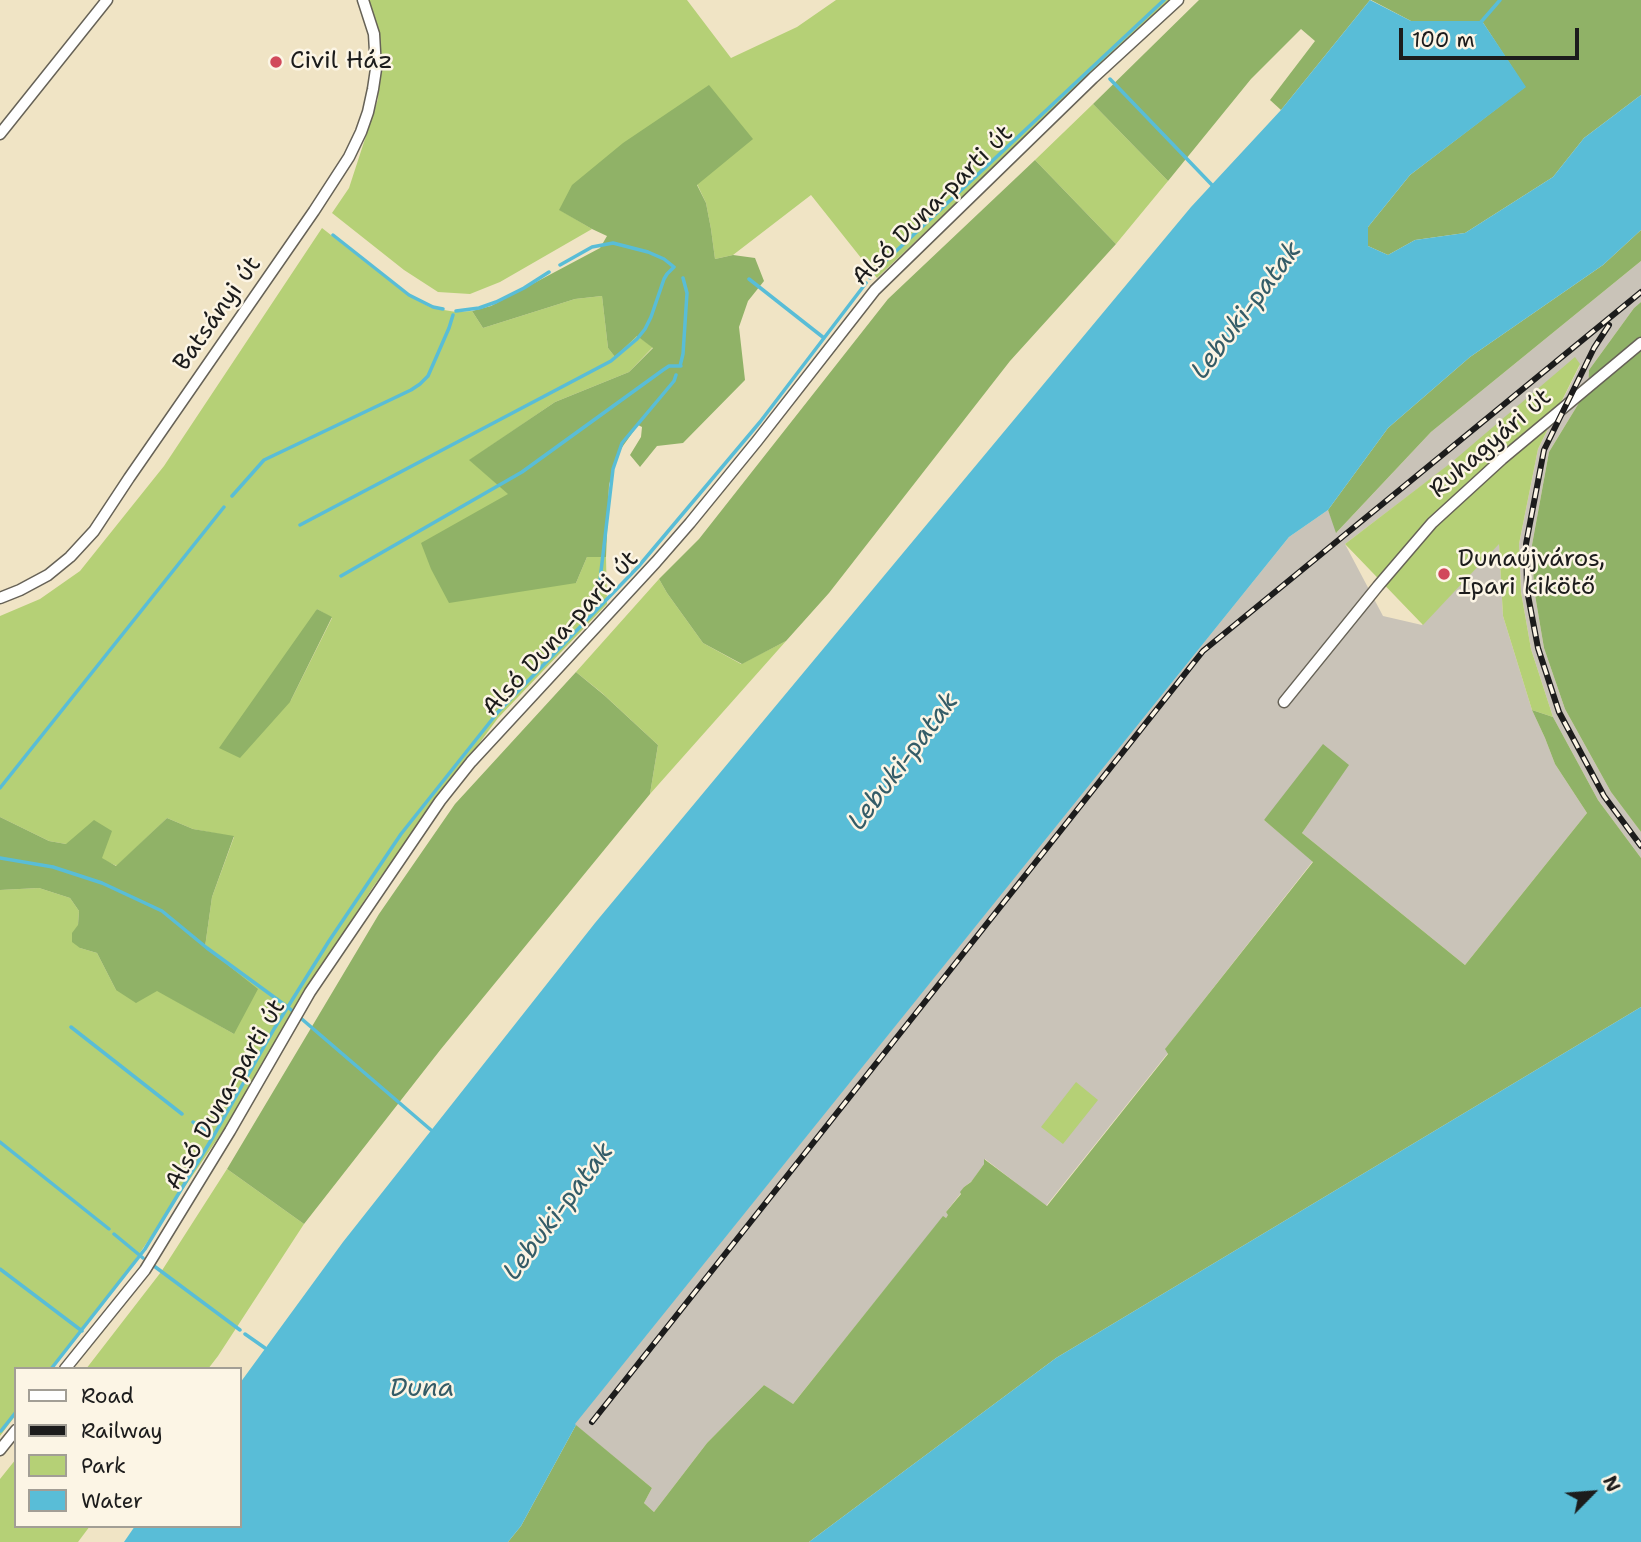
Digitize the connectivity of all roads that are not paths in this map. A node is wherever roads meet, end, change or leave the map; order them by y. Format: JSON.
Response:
{"nodes":[{"id":1,"x":107,"y":0,"type":"edge"},
{"id":2,"x":363,"y":0,"type":"edge"},
{"id":3,"x":1178,"y":0,"type":"edge"},
{"id":4,"x":0,"y":134,"type":"edge"},
{"id":5,"x":1641,"y":343,"type":"edge"},
{"id":6,"x":0,"y":598,"type":"edge"},
{"id":7,"x":1284,"y":702,"type":"dead end"},
{"id":8,"x":67,"y":1367,"type":"edge"},
{"id":9,"x":14,"y":1432,"type":"edge"},
{"id":10,"x":0,"y":1450,"type":"edge"}],
"edges":[{"from":1,"to":4,"type":"street"},
{"from":2,"to":6,"type":"street","name":"Batsányi út"},
{"from":3,"to":8,"type":"street","name":"Alsó Duna-parti út"},
{"from":5,"to":7,"type":"street","name":"Ruhagyári út"},
{"from":9,"to":10,"type":"street"}]}
